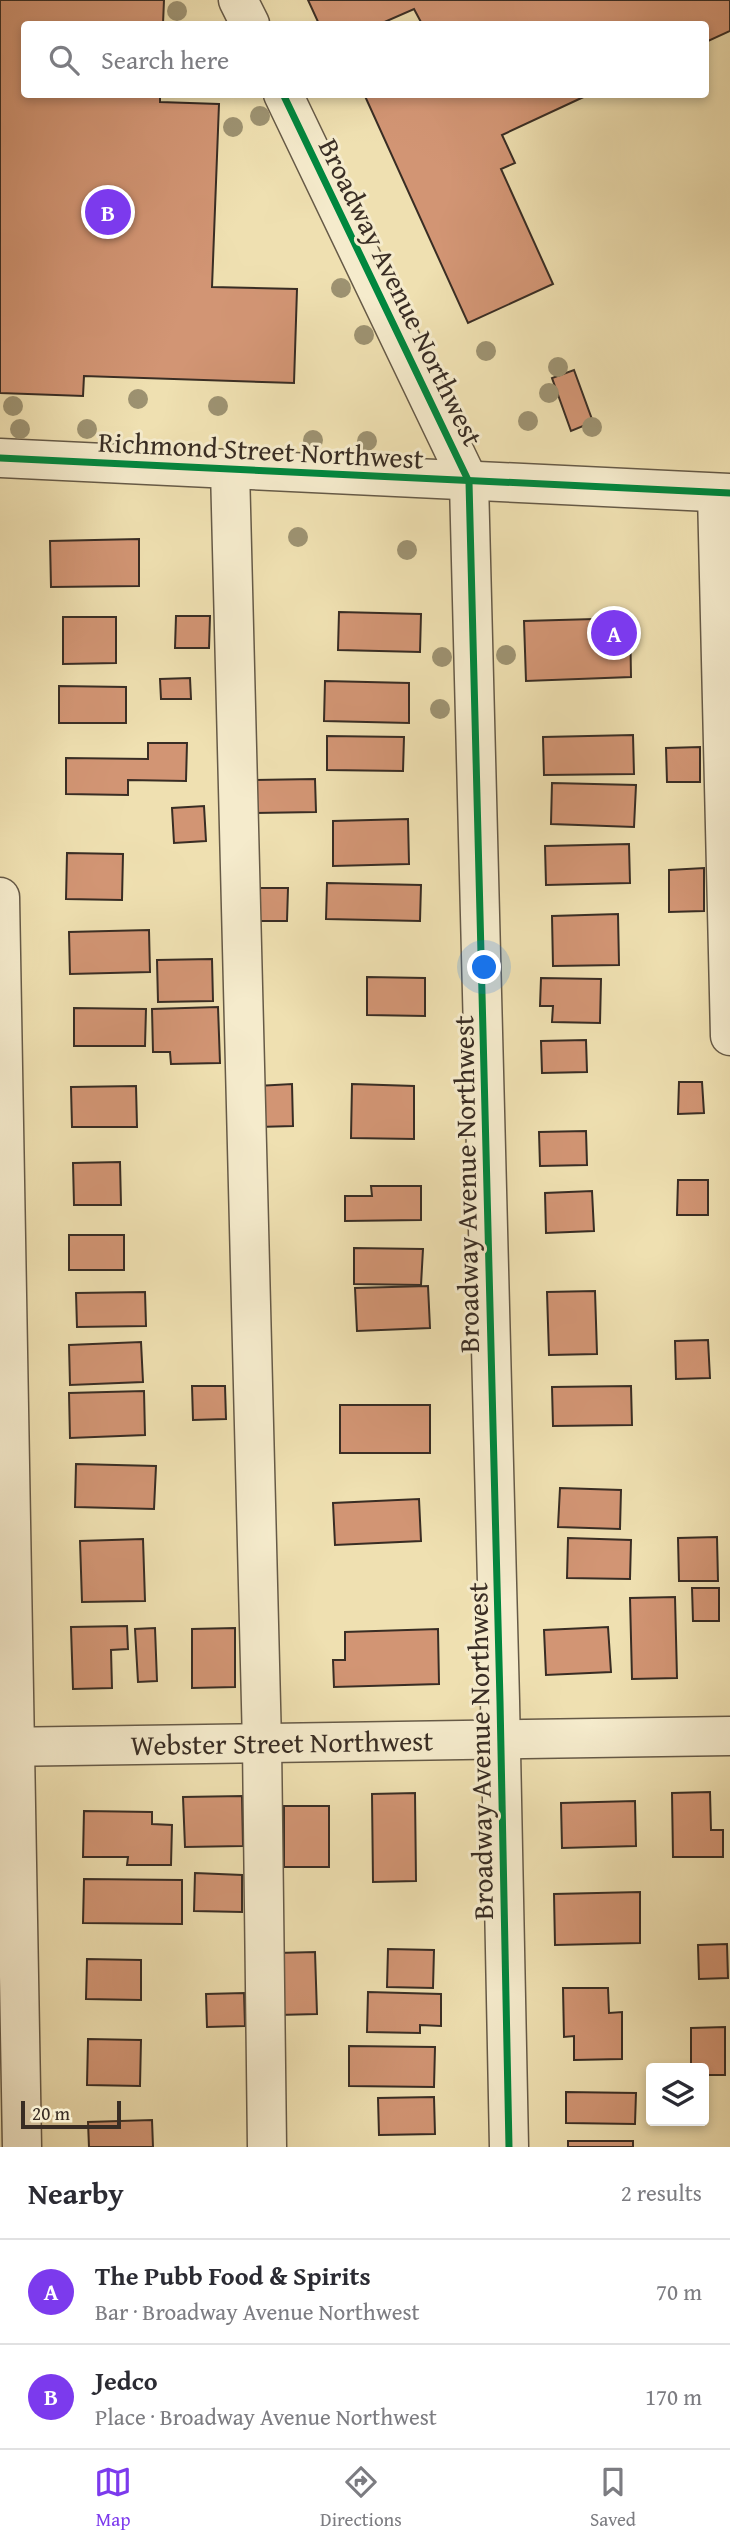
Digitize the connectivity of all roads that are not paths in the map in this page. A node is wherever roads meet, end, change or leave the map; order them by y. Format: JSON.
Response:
{"nodes":[{"id":1,"x":238,"y":0,"type":"edge"},
{"id":2,"x":248,"y":21,"type":"edge"},
{"id":3,"x":285,"y":98,"type":"edge"},
{"id":4,"x":0,"y":458,"type":"edge"},
{"id":5,"x":230,"y":469,"type":"junction"},
{"id":6,"x":469,"y":482,"type":"junction"},
{"id":7,"x":723,"y":493,"type":"edge"},
{"id":8,"x":0,"y":897,"type":"edge"},
{"id":9,"x":730,"y":1036,"type":"edge"},
{"id":10,"x":730,"y":1736,"type":"edge"},
{"id":11,"x":501,"y":1740,"type":"junction"},
{"id":12,"x":262,"y":1744,"type":"junction"},
{"id":13,"x":7,"y":1747,"type":"edge"},
{"id":14,"x":22,"y":2147,"type":"edge"},
{"id":15,"x":267,"y":2147,"type":"edge"},
{"id":16,"x":509,"y":2147,"type":"edge"}],
"edges":[{"from":1,"to":2,"type":"street"},
{"from":3,"to":6,"type":"street","name":"Broadway Avenue Northwest"},
{"from":4,"to":5,"type":"street","name":"Richmond Street Northwest"},
{"from":5,"to":6,"type":"street","name":"Richmond Street Northwest"},
{"from":5,"to":12,"type":"street"},
{"from":6,"to":7,"type":"street","name":"Richmond Street Northwest"},
{"from":6,"to":11,"type":"street","name":"Broadway Avenue Northwest"},
{"from":7,"to":9,"type":"street"},
{"from":8,"to":13,"type":"street"},
{"from":10,"to":11,"type":"street","name":"Webster Street Northwest"},
{"from":11,"to":12,"type":"street","name":"Webster Street Northwest"},
{"from":11,"to":16,"type":"street","name":"Broadway Avenue Northwest"},
{"from":12,"to":13,"type":"street","name":"Webster Street Northwest"},
{"from":12,"to":15,"type":"street"},
{"from":13,"to":14,"type":"street"}]}
